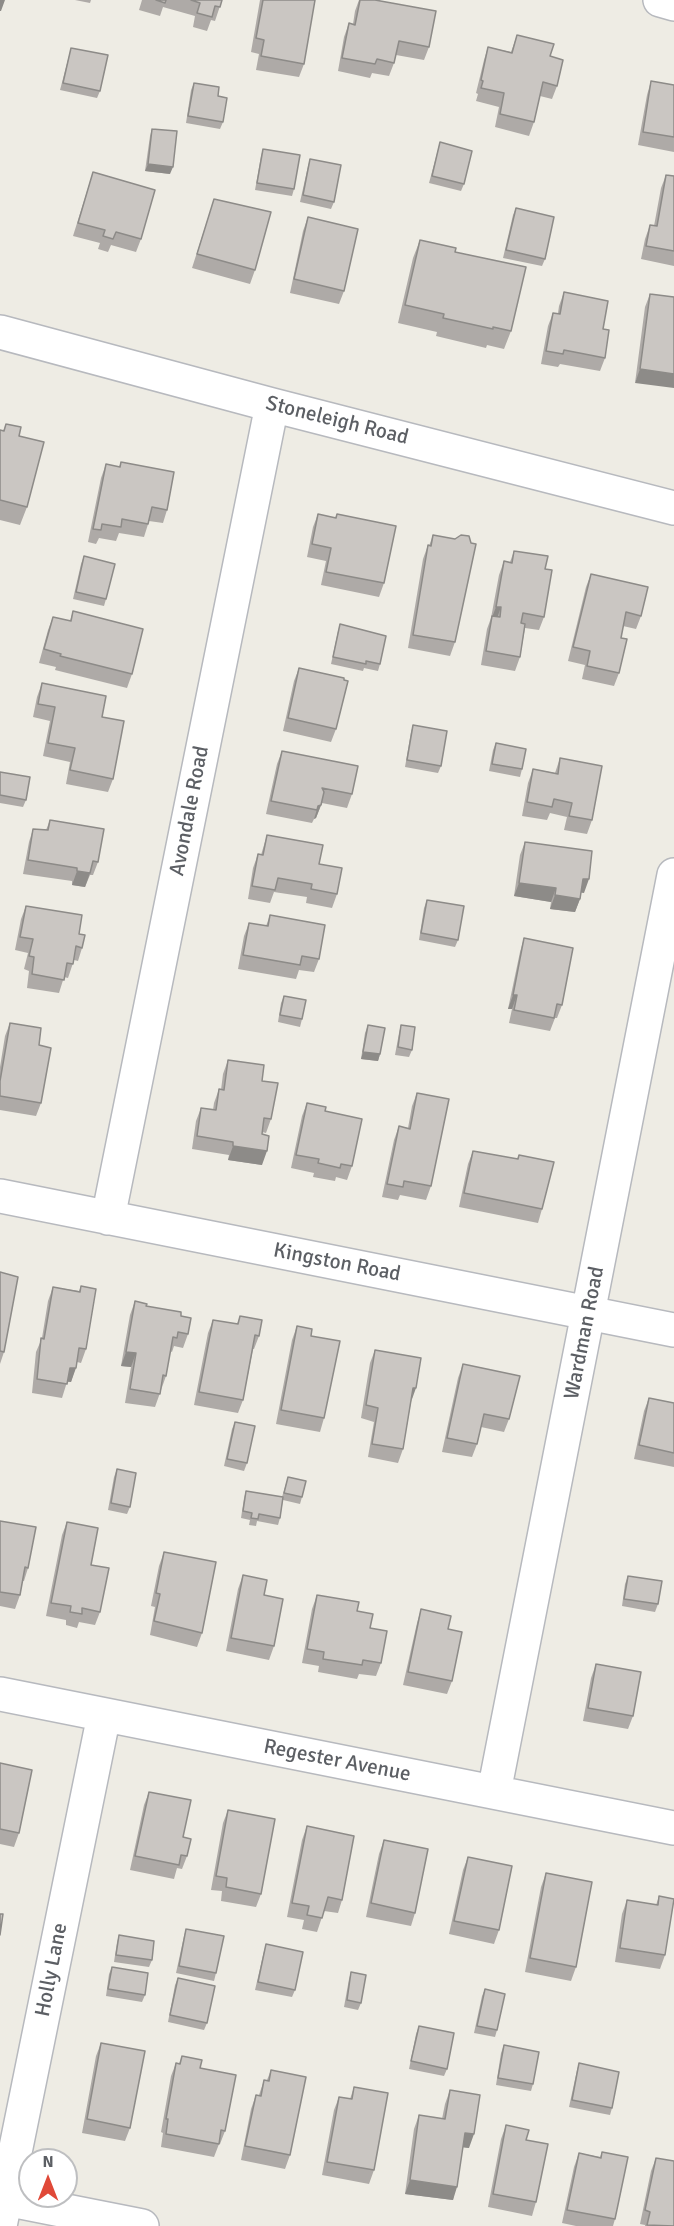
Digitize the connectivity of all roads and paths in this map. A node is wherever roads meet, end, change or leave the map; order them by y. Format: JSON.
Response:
{"nodes":[{"id":1,"x":660,"y":0,"type":"edge"},
{"id":2,"x":674,"y":4,"type":"edge"},
{"id":3,"x":0,"y":332,"type":"edge"},
{"id":4,"x":272,"y":405,"type":"junction"},
{"id":5,"x":674,"y":508,"type":"edge"},
{"id":6,"x":674,"y":874,"type":"edge"},
{"id":7,"x":0,"y":1196,"type":"edge"},
{"id":8,"x":108,"y":1218,"type":"junction"},
{"id":9,"x":589,"y":1313,"type":"junction"},
{"id":10,"x":674,"y":1330,"type":"edge"},
{"id":11,"x":0,"y":1694,"type":"edge"},
{"id":12,"x":104,"y":1714,"type":"junction"},
{"id":13,"x":494,"y":1792,"type":"junction"},
{"id":14,"x":674,"y":1828,"type":"edge"},
{"id":15,"x":2,"y":2208,"type":"edge"},
{"id":16,"x":142,"y":2226,"type":"edge"}],
"edges":[{"from":1,"to":2,"type":"street"},
{"from":3,"to":4,"type":"street","name":"Stoneleigh Road"},
{"from":4,"to":5,"type":"street","name":"Stoneleigh Road"},
{"from":4,"to":8,"type":"street","name":"Avondale Road"},
{"from":6,"to":9,"type":"street","name":"Wardman Road"},
{"from":7,"to":8,"type":"street","name":"Kingston Road"},
{"from":8,"to":9,"type":"street","name":"Kingston Road"},
{"from":9,"to":10,"type":"street","name":"Kingston Road"},
{"from":9,"to":13,"type":"street","name":"Wardman Road"},
{"from":11,"to":12,"type":"street","name":"Regester Avenue"},
{"from":12,"to":13,"type":"street","name":"Regester Avenue"},
{"from":12,"to":15,"type":"street","name":"Holly Lane"},
{"from":13,"to":14,"type":"street","name":"Regester Avenue"},
{"from":15,"to":16,"type":"street"}]}
